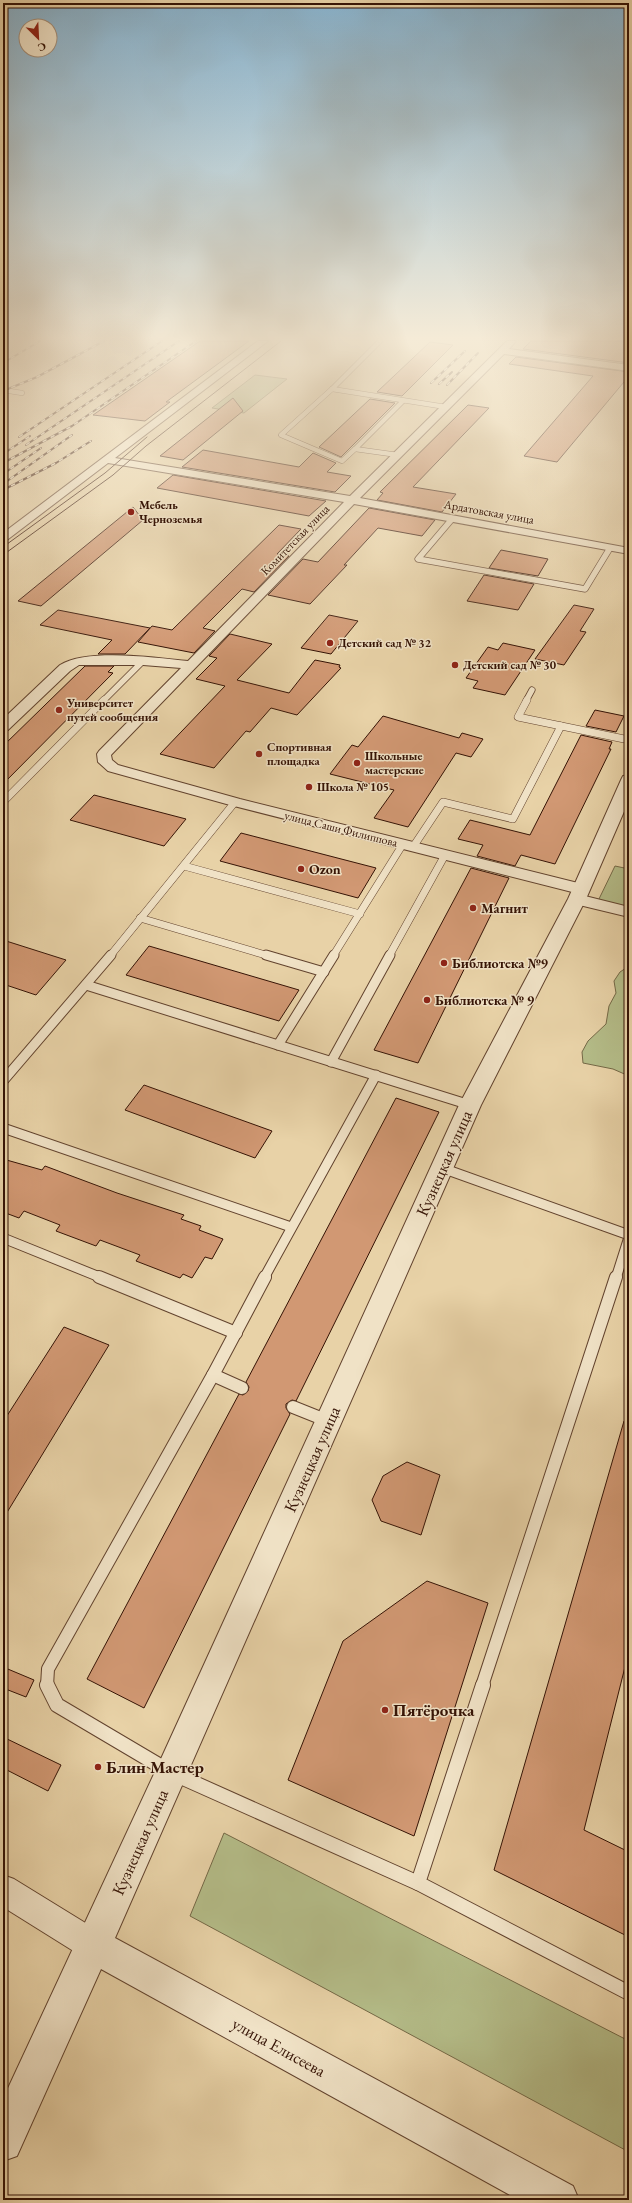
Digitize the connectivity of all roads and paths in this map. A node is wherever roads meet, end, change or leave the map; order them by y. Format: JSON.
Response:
{"nodes":[{"id":1,"x":129,"y":444,"type":"edge"},
{"id":2,"x":302,"y":444,"type":"edge"},
{"id":3,"x":360,"y":444,"type":"edge"},
{"id":4,"x":409,"y":444,"type":"edge"},
{"id":5,"x":355,"y":449,"type":"junction"},
{"id":6,"x":398,"y":455,"type":"junction"},
{"id":7,"x":108,"y":460,"type":"junction"},
{"id":8,"x":352,"y":500,"type":"junction"},
{"id":9,"x":452,"y":519,"type":"junction"},
{"id":10,"x":3,"y":538,"type":"edge"},
{"id":11,"x":610,"y":548,"type":"junction"},
{"id":12,"x":629,"y":551,"type":"edge"},
{"id":13,"x":143,"y":661,"type":"junction"},
{"id":14,"x":192,"y":665,"type":"junction"},
{"id":15,"x":532,"y":690,"type":"dead end"},
{"id":16,"x":561,"y":726,"type":"junction"},
{"id":17,"x":3,"y":727,"type":"edge"},
{"id":18,"x":629,"y":740,"type":"edge"},
{"id":19,"x":104,"y":762,"type":"joint"},
{"id":20,"x":629,"y":780,"type":"edge"},
{"id":21,"x":3,"y":802,"type":"edge"},
{"id":22,"x":236,"y":802,"type":"junction"},
{"id":23,"x":408,"y":845,"type":"junction"},
{"id":24,"x":445,"y":855,"type":"junction"},
{"id":25,"x":184,"y":866,"type":"junction"},
{"id":26,"x":579,"y":894,"type":"junction"},
{"id":27,"x":629,"y":912,"type":"edge"},
{"id":28,"x":360,"y":914,"type":"junction"},
{"id":29,"x":140,"y":918,"type":"junction"},
{"id":30,"x":324,"y":972,"type":"junction"},
{"id":31,"x":86,"y":985,"type":"junction"},
{"id":32,"x":278,"y":1045,"type":"junction"},
{"id":33,"x":331,"y":1062,"type":"junction"},
{"id":34,"x":376,"y":1075,"type":"junction"},
{"id":35,"x":3,"y":1081,"type":"edge"},
{"id":36,"x":470,"y":1105,"type":"junction"},
{"id":37,"x":3,"y":1128,"type":"edge"},
{"id":38,"x":442,"y":1168,"type":"junction"},
{"id":39,"x":291,"y":1227,"type":"junction"},
{"id":40,"x":629,"y":1236,"type":"edge"},
{"id":41,"x":3,"y":1238,"type":"edge"},
{"id":42,"x":236,"y":1333,"type":"junction"},
{"id":43,"x":213,"y":1375,"type":"junction"},
{"id":44,"x":242,"y":1388,"type":"dead end"},
{"id":45,"x":293,"y":1407,"type":"dead end"},
{"id":46,"x":329,"y":1422,"type":"junction"},
{"id":47,"x":172,"y":1773,"type":"junction"},
{"id":48,"x":418,"y":1883,"type":"junction"},
{"id":49,"x":3,"y":1890,"type":"edge"},
{"id":50,"x":94,"y":1946,"type":"junction"},
{"id":51,"x":629,"y":1993,"type":"edge"},
{"id":52,"x":3,"y":2142,"type":"edge"},
{"id":53,"x":559,"y":2200,"type":"edge"}],
"edges":[{"from":1,"to":7,"type":"street"},
{"from":2,"to":5,"type":"lane"},
{"from":3,"to":5,"type":"lane"},
{"from":4,"to":6,"type":"street","name":"Комитетская улица"},
{"from":5,"to":6,"type":"lane"},
{"from":6,"to":8,"type":"street","name":"Комитетская улица"},
{"from":7,"to":8,"type":"street","name":"Ардатовская улица"},
{"from":7,"to":10,"type":"street"},
{"from":8,"to":9,"type":"street","name":"Ардатовская улица"},
{"from":8,"to":14,"type":"street","name":"Комитетская улица"},
{"from":9,"to":11,"type":"street","name":"Ардатовская улица"},
{"from":9,"to":11,"type":"lane"},
{"from":11,"to":12,"type":"street","name":"Ардатовская улица"},
{"from":13,"to":14,"type":"street"},
{"from":13,"to":17,"type":"street"},
{"from":13,"to":21,"type":"lane"},
{"from":14,"to":19,"type":"street","name":"Комитетская улица"},
{"from":15,"to":16,"type":"lane"},
{"from":16,"to":18,"type":"lane"},
{"from":16,"to":23,"type":"lane"},
{"from":19,"to":22,"type":"street","name":"улица Саши Филиппова"},
{"from":20,"to":26,"type":"street","name":"Кузнецкая улица"},
{"from":22,"to":23,"type":"street","name":"улица Саши Филиппова"},
{"from":22,"to":25,"type":"lane"},
{"from":23,"to":24,"type":"street","name":"улица Саши Филиппова"},
{"from":23,"to":28,"type":"lane"},
{"from":24,"to":26,"type":"street","name":"улица Саши Филиппова"},
{"from":24,"to":33,"type":"lane"},
{"from":25,"to":28,"type":"lane"},
{"from":25,"to":29,"type":"lane"},
{"from":26,"to":27,"type":"street","name":"улица Саши Филиппова"},
{"from":26,"to":36,"type":"street","name":"Кузнецкая улица"},
{"from":28,"to":30,"type":"lane"},
{"from":29,"to":30,"type":"lane"},
{"from":29,"to":31,"type":"lane"},
{"from":30,"to":32,"type":"lane"},
{"from":31,"to":32,"type":"lane"},
{"from":31,"to":35,"type":"lane"},
{"from":32,"to":33,"type":"lane"},
{"from":33,"to":34,"type":"lane"},
{"from":34,"to":36,"type":"lane"},
{"from":34,"to":39,"type":"lane"},
{"from":36,"to":38,"type":"street","name":"Кузнецкая улица"},
{"from":37,"to":39,"type":"lane"},
{"from":38,"to":40,"type":"lane"},
{"from":38,"to":46,"type":"street","name":"Кузнецкая улица"},
{"from":39,"to":42,"type":"lane"},
{"from":40,"to":48,"type":"lane"},
{"from":41,"to":42,"type":"lane"},
{"from":42,"to":43,"type":"lane"},
{"from":43,"to":44,"type":"lane"},
{"from":43,"to":47,"type":"lane"},
{"from":45,"to":46,"type":"lane"},
{"from":46,"to":47,"type":"street","name":"Кузнецкая улица"},
{"from":47,"to":48,"type":"lane"},
{"from":47,"to":50,"type":"street","name":"Кузнецкая улица"},
{"from":48,"to":51,"type":"lane"},
{"from":49,"to":50,"type":"street","name":"улица Елисеева"},
{"from":50,"to":52,"type":"street","name":"Кузнецкая улица"},
{"from":50,"to":53,"type":"street","name":"улица Елисеева"}]}
